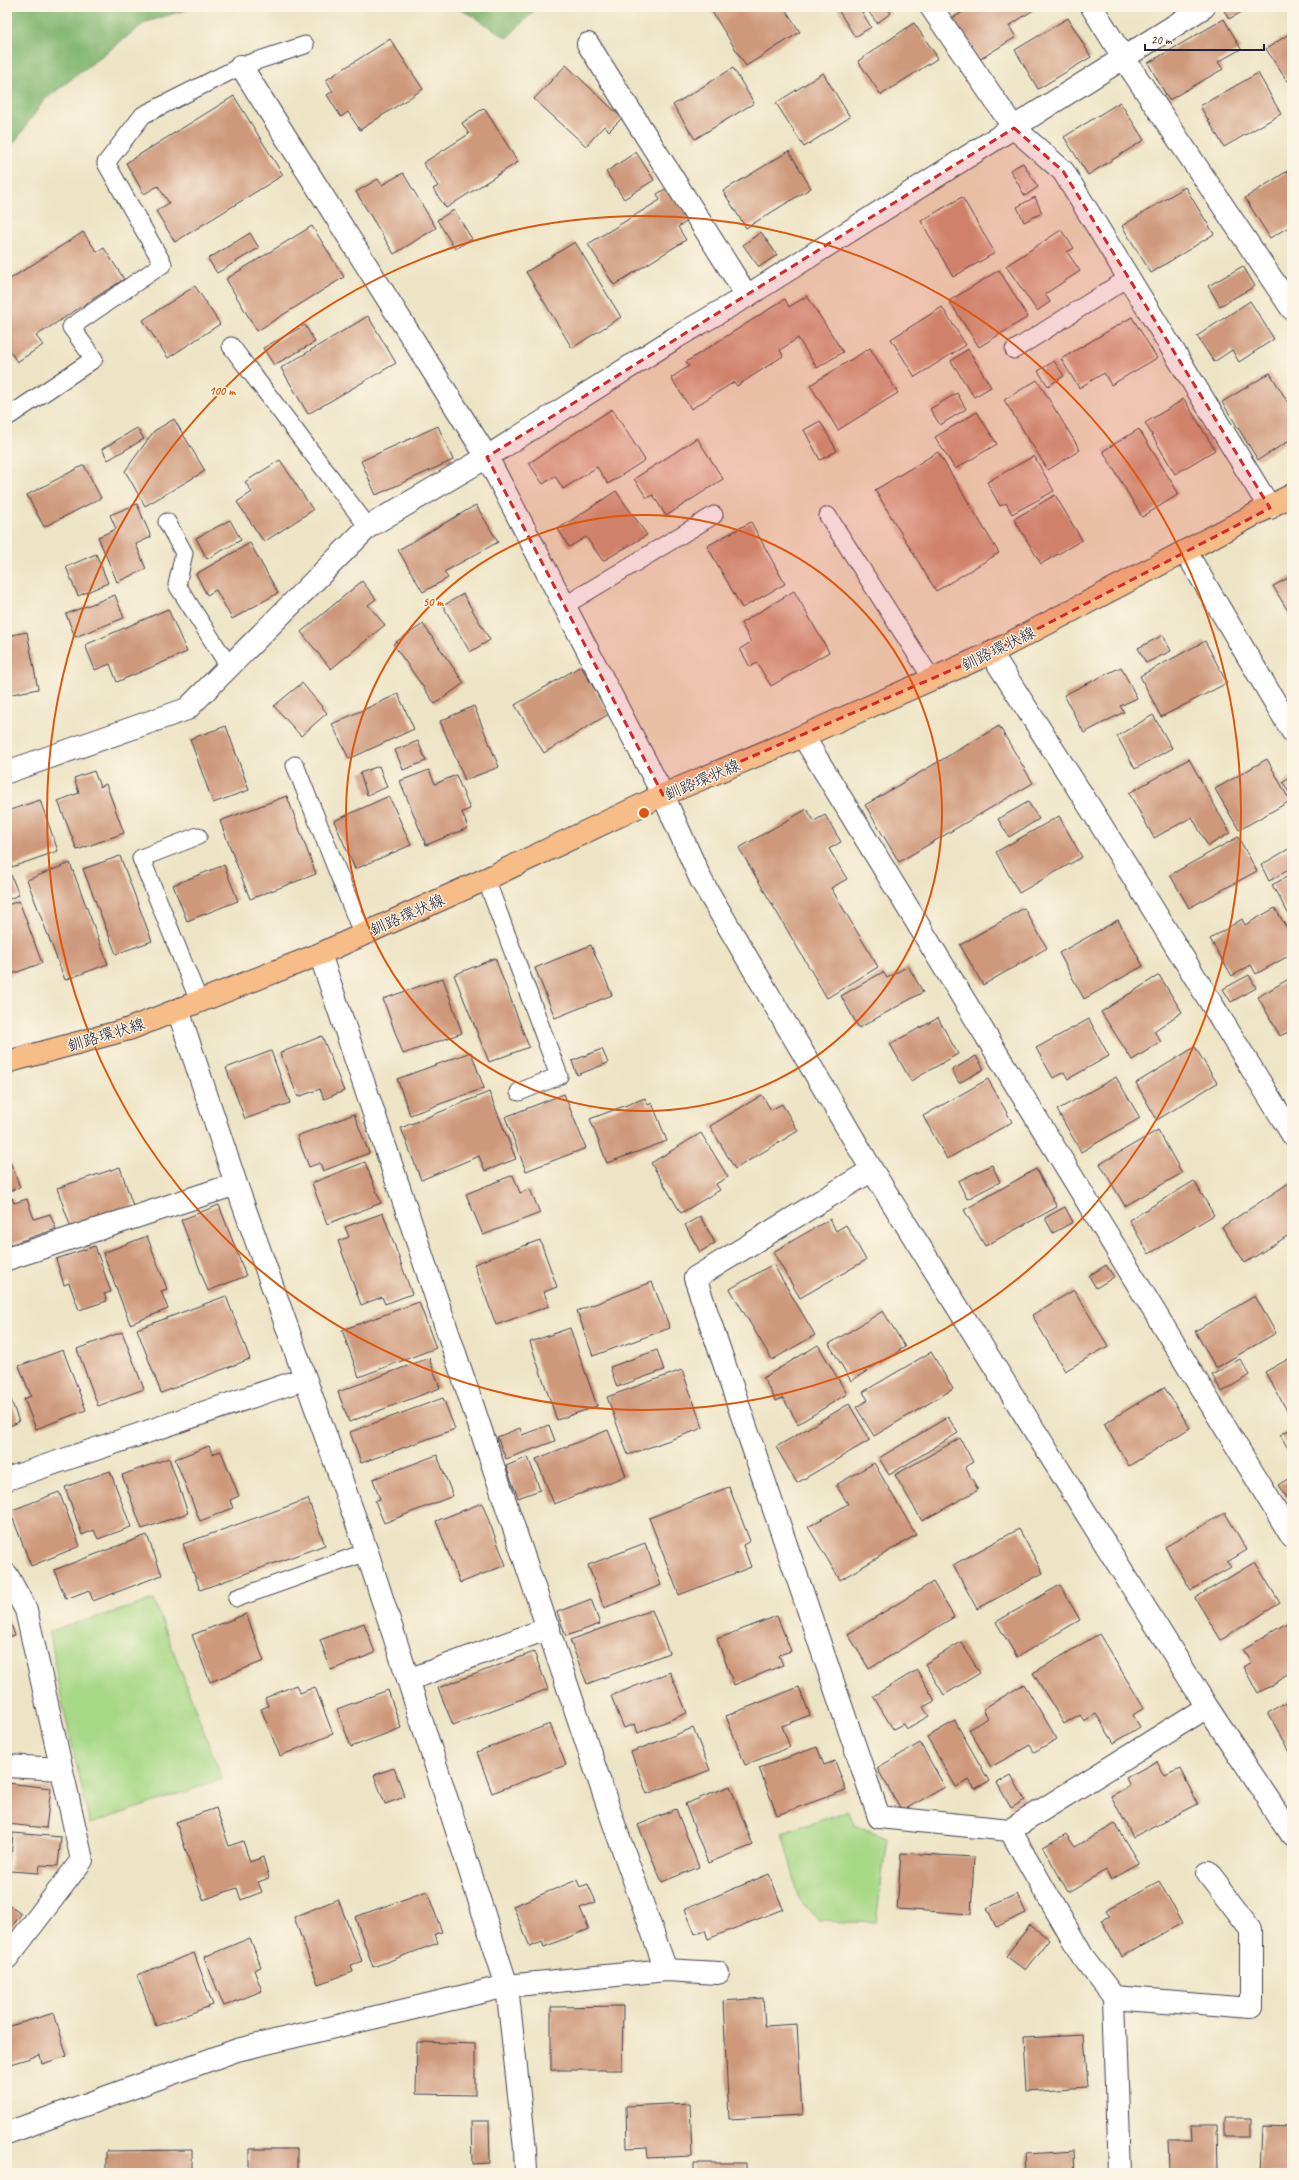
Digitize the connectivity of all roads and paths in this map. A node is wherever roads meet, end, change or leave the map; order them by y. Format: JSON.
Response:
{"nodes":[{"id":1,"x":931,"y":7,"type":"edge"},
{"id":2,"x":1092,"y":7,"type":"edge"},
{"id":3,"x":1204,"y":7,"type":"edge"},
{"id":4,"x":588,"y":44,"type":"dead end"},
{"id":5,"x":305,"y":45,"type":"dead end"},
{"id":6,"x":1123,"y":57,"type":"junction"},
{"id":7,"x":241,"y":66,"type":"junction"},
{"id":8,"x":1014,"y":128,"type":"junction"},
{"id":9,"x":1128,"y":278,"type":"junction"},
{"id":10,"x":747,"y":296,"type":"junction"},
{"id":11,"x":1292,"y":309,"type":"edge"},
{"id":12,"x":231,"y":346,"type":"dead end"},
{"id":13,"x":1014,"y":350,"type":"dead end"},
{"id":14,"x":9,"y":416,"type":"dead end"},
{"id":15,"x":487,"y":457,"type":"junction"},
{"id":16,"x":1292,"y":495,"type":"edge"},
{"id":17,"x":1270,"y":508,"type":"junction"},
{"id":18,"x":714,"y":515,"type":"dead end"},
{"id":19,"x":828,"y":516,"type":"dead end"},
{"id":20,"x":167,"y":522,"type":"dead end"},
{"id":21,"x":368,"y":527,"type":"junction"},
{"id":22,"x":1186,"y":552,"type":"junction"},
{"id":23,"x":564,"y":606,"type":"junction"},
{"id":24,"x":991,"y":653,"type":"junction"},
{"id":25,"x":230,"y":668,"type":"junction"},
{"id":26,"x":932,"y":679,"type":"junction"},
{"id":27,"x":1292,"y":731,"type":"edge"},
{"id":28,"x":803,"y":736,"type":"junction"},
{"id":29,"x":295,"y":765,"type":"dead end"},
{"id":30,"x":7,"y":772,"type":"edge"},
{"id":31,"x":663,"y":795,"type":"junction"},
{"id":32,"x":198,"y":836,"type":"dead end"},
{"id":33,"x":486,"y":879,"type":"junction"},
{"id":34,"x":362,"y":933,"type":"junction"},
{"id":35,"x":320,"y":954,"type":"junction"},
{"id":36,"x":199,"y":1001,"type":"junction"},
{"id":37,"x":178,"y":1010,"type":"junction"},
{"id":38,"x":7,"y":1062,"type":"edge"},
{"id":39,"x":518,"y":1092,"type":"dead end"},
{"id":40,"x":1292,"y":1134,"type":"edge"},
{"id":41,"x":872,"y":1170,"type":"junction"},
{"id":42,"x":236,"y":1184,"type":"junction"},
{"id":43,"x":7,"y":1260,"type":"edge"},
{"id":44,"x":304,"y":1379,"type":"junction"},
{"id":45,"x":7,"y":1479,"type":"edge"},
{"id":46,"x":1292,"y":1537,"type":"edge"},
{"id":47,"x":367,"y":1552,"type":"junction"},
{"id":48,"x":7,"y":1575,"type":"edge"},
{"id":49,"x":237,"y":1598,"type":"dead end"},
{"id":50,"x":549,"y":1628,"type":"junction"},
{"id":51,"x":408,"y":1680,"type":"junction"},
{"id":52,"x":1207,"y":1707,"type":"junction"},
{"id":53,"x":7,"y":1766,"type":"edge"},
{"id":54,"x":61,"y":1769,"type":"junction"},
{"id":55,"x":1010,"y":1830,"type":"junction"},
{"id":56,"x":1292,"y":1835,"type":"edge"},
{"id":57,"x":1208,"y":1873,"type":"dead end"},
{"id":58,"x":7,"y":1958,"type":"edge"},
{"id":59,"x":666,"y":1970,"type":"junction"},
{"id":60,"x":718,"y":1973,"type":"dead end"},
{"id":61,"x":507,"y":1986,"type":"junction"},
{"id":62,"x":1114,"y":1997,"type":"junction"},
{"id":63,"x":7,"y":2132,"type":"edge"},
{"id":64,"x":526,"y":2173,"type":"edge"},
{"id":65,"x":1120,"y":2173,"type":"edge"}],
"edges":[{"from":1,"to":8,"type":"street"},
{"from":2,"to":6,"type":"street"},
{"from":3,"to":6,"type":"street"},
{"from":4,"to":10,"type":"street"},
{"from":5,"to":7,"type":"lane"},
{"from":6,"to":8,"type":"street"},
{"from":6,"to":11,"type":"street"},
{"from":7,"to":14,"type":"lane"},
{"from":7,"to":15,"type":"street"},
{"from":8,"to":9,"type":"street"},
{"from":8,"to":10,"type":"street"},
{"from":9,"to":13,"type":"lane"},
{"from":9,"to":17,"type":"street"},
{"from":10,"to":15,"type":"street"},
{"from":12,"to":21,"type":"lane"},
{"from":15,"to":21,"type":"street"},
{"from":15,"to":23,"type":"street"},
{"from":16,"to":17,"type":"main road","name":"釧路環状線"},
{"from":17,"to":22,"type":"main road","name":"釧路環状線"},
{"from":18,"to":23,"type":"lane"},
{"from":19,"to":26,"type":"lane"},
{"from":20,"to":25,"type":"lane"},
{"from":21,"to":25,"type":"street"},
{"from":22,"to":24,"type":"main road","name":"釧路環状線"},
{"from":22,"to":27,"type":"street"},
{"from":23,"to":31,"type":"street"},
{"from":24,"to":26,"type":"main road","name":"釧路環状線"},
{"from":24,"to":40,"type":"street"},
{"from":25,"to":30,"type":"street"},
{"from":26,"to":28,"type":"main road","name":"釧路環状線"},
{"from":28,"to":31,"type":"main road","name":"釧路環状線"},
{"from":28,"to":46,"type":"street"},
{"from":29,"to":34,"type":"lane"},
{"from":31,"to":33,"type":"main road","name":"釧路環状線"},
{"from":31,"to":41,"type":"street"},
{"from":32,"to":36,"type":"lane"},
{"from":33,"to":34,"type":"main road","name":"釧路環状線"},
{"from":33,"to":39,"type":"lane"},
{"from":34,"to":35,"type":"main road","name":"釧路環状線"},
{"from":35,"to":36,"type":"main road","name":"釧路環状線"},
{"from":35,"to":50,"type":"street"},
{"from":36,"to":37,"type":"main road","name":"釧路環状線"},
{"from":37,"to":38,"type":"main road","name":"釧路環状線"},
{"from":37,"to":42,"type":"street"},
{"from":41,"to":52,"type":"street"},
{"from":41,"to":55,"type":"street"},
{"from":42,"to":43,"type":"street"},
{"from":42,"to":44,"type":"street"},
{"from":44,"to":45,"type":"street"},
{"from":44,"to":47,"type":"street"},
{"from":47,"to":49,"type":"lane"},
{"from":47,"to":51,"type":"street"},
{"from":48,"to":54,"type":"street"},
{"from":50,"to":51,"type":"street"},
{"from":50,"to":59,"type":"street"},
{"from":51,"to":61,"type":"street"},
{"from":52,"to":55,"type":"street"},
{"from":52,"to":56,"type":"street"},
{"from":53,"to":54,"type":"street"},
{"from":54,"to":58,"type":"street"},
{"from":55,"to":62,"type":"street"},
{"from":57,"to":62,"type":"street"},
{"from":59,"to":60,"type":"street"},
{"from":59,"to":61,"type":"street"},
{"from":61,"to":63,"type":"street"},
{"from":61,"to":64,"type":"street"},
{"from":62,"to":65,"type":"street"}]}
